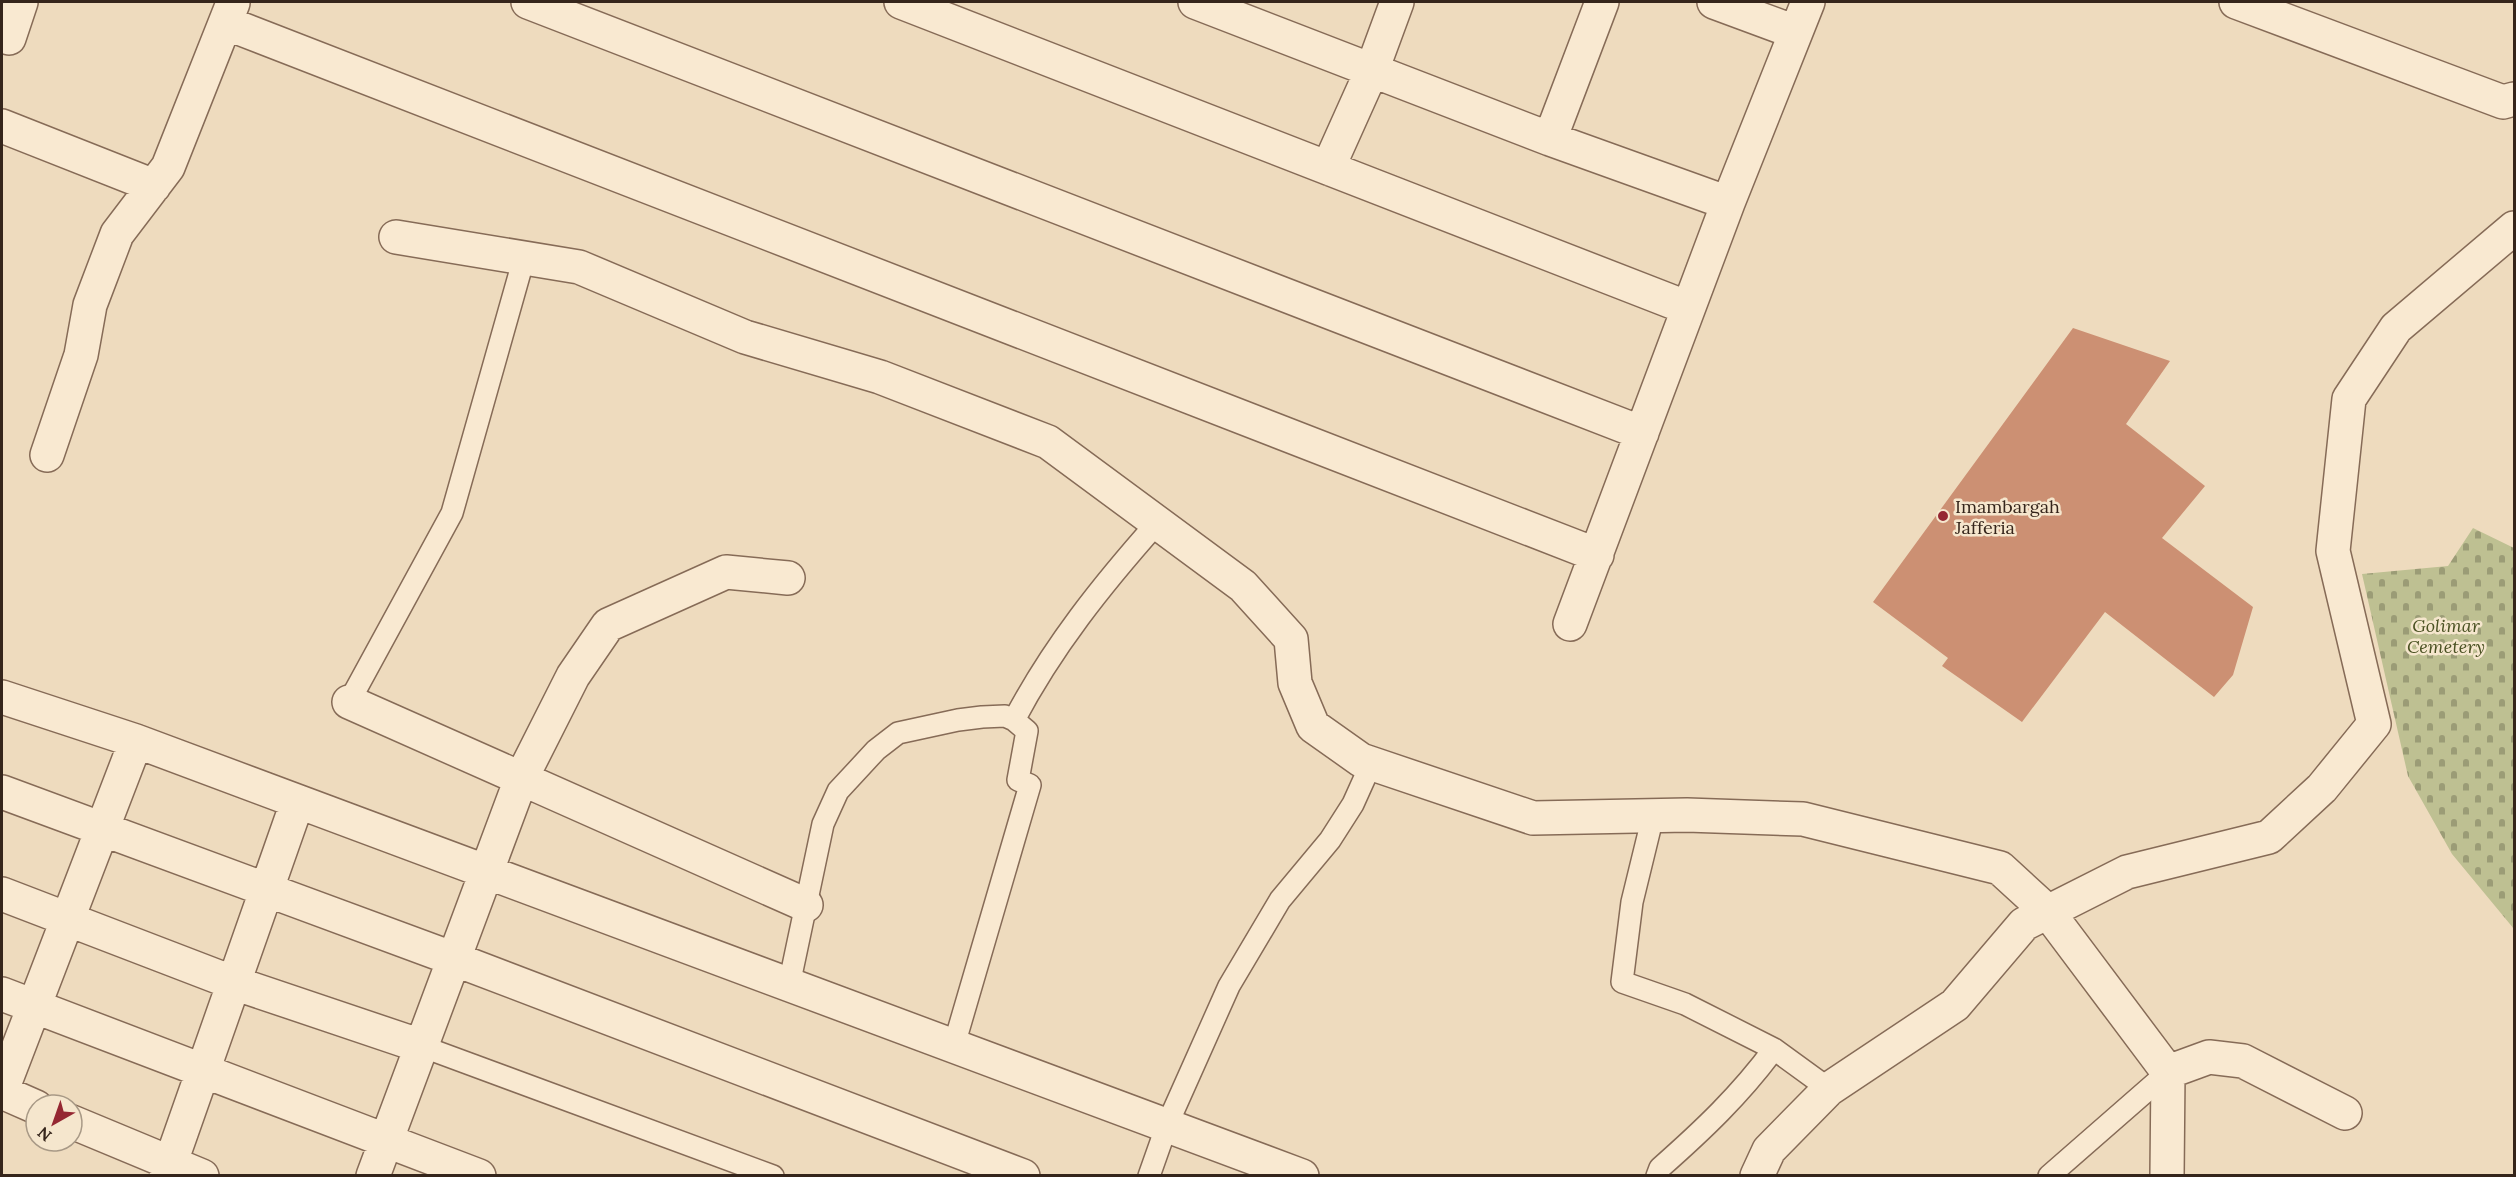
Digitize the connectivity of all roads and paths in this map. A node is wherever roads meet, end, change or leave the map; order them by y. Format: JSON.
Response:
{"nodes":[{"id":1,"x":21,"y":2,"type":"edge"},
{"id":2,"x":528,"y":2,"type":"edge"},
{"id":3,"x":901,"y":2,"type":"edge"},
{"id":4,"x":1195,"y":2,"type":"edge"},
{"id":5,"x":1397,"y":2,"type":"edge"},
{"id":6,"x":1602,"y":2,"type":"edge"},
{"id":7,"x":1714,"y":2,"type":"edge"},
{"id":8,"x":1808,"y":2,"type":"edge"},
{"id":9,"x":2236,"y":2,"type":"edge"},
{"id":10,"x":224,"y":9,"type":"edge"},
{"id":11,"x":1796,"y":32,"type":"junction"},
{"id":12,"x":2,"y":36,"type":"edge"},
{"id":13,"x":1372,"y":70,"type":"junction"},
{"id":14,"x":2514,"y":99,"type":"edge"},
{"id":15,"x":2,"y":126,"type":"edge"},
{"id":16,"x":1550,"y":139,"type":"junction"},
{"id":17,"x":1328,"y":168,"type":"junction"},
{"id":18,"x":154,"y":186,"type":"junction"},
{"id":19,"x":1728,"y":203,"type":"junction"},
{"id":20,"x":2514,"y":228,"type":"edge"},
{"id":21,"x":396,"y":237,"type":"dead end"},
{"id":22,"x":524,"y":258,"type":"junction"},
{"id":23,"x":1688,"y":308,"type":"junction"},
{"id":24,"x":1642,"y":433,"type":"junction"},
{"id":25,"x":47,"y":455,"type":"dead end"},
{"id":26,"x":1157,"y":523,"type":"junction"},
{"id":27,"x":1597,"y":555,"type":"junction"},
{"id":28,"x":788,"y":578,"type":"dead end"},
{"id":29,"x":1570,"y":624,"type":"dead end"},
{"id":30,"x":2,"y":697,"type":"edge"},
{"id":31,"x":349,"y":702,"type":"joint"},
{"id":32,"x":1014,"y":720,"type":"junction"},
{"id":33,"x":136,"y":741,"type":"junction"},
{"id":34,"x":1371,"y":764,"type":"junction"},
{"id":35,"x":521,"y":779,"type":"junction"},
{"id":36,"x":2,"y":792,"type":"edge"},
{"id":37,"x":297,"y":803,"type":"junction"},
{"id":38,"x":1653,"y":816,"type":"junction"},
{"id":39,"x":103,"y":829,"type":"junction"},
{"id":40,"x":486,"y":873,"type":"junction"},
{"id":41,"x":266,"y":890,"type":"junction"},
{"id":42,"x":2,"y":894,"type":"edge"},
{"id":43,"x":806,"y":904,"type":"junction"},
{"id":44,"x":2048,"y":912,"type":"junction"},
{"id":45,"x":68,"y":918,"type":"junction"},
{"id":46,"x":454,"y":959,"type":"junction"},
{"id":47,"x":234,"y":982,"type":"junction"},
{"id":48,"x":789,"y":985,"type":"junction"},
{"id":49,"x":2,"y":994,"type":"edge"},
{"id":50,"x":34,"y":1006,"type":"junction"},
{"id":51,"x":954,"y":1045,"type":"junction"},
{"id":52,"x":422,"y":1046,"type":"junction"},
{"id":53,"x":1774,"y":1049,"type":"junction"},
{"id":54,"x":203,"y":1071,"type":"junction"},
{"id":55,"x":2168,"y":1072,"type":"junction"},
{"id":56,"x":1829,"y":1089,"type":"junction"},
{"id":57,"x":2,"y":1091,"type":"edge"},
{"id":58,"x":24,"y":1101,"type":"edge"},
{"id":59,"x":2345,"y":1113,"type":"dead end"},
{"id":60,"x":1167,"y":1125,"type":"junction"},
{"id":61,"x":84,"y":1128,"type":"edge"},
{"id":62,"x":386,"y":1141,"type":"junction"},
{"id":63,"x":168,"y":1170,"type":"edge"},
{"id":64,"x":202,"y":1176,"type":"edge"},
{"id":65,"x":373,"y":1176,"type":"edge"},
{"id":66,"x":478,"y":1176,"type":"edge"},
{"id":67,"x":773,"y":1176,"type":"edge"},
{"id":68,"x":1023,"y":1176,"type":"edge"},
{"id":69,"x":1149,"y":1176,"type":"edge"},
{"id":70,"x":1302,"y":1176,"type":"edge"},
{"id":71,"x":1657,"y":1176,"type":"edge"},
{"id":72,"x":1757,"y":1176,"type":"edge"},
{"id":73,"x":2049,"y":1176,"type":"edge"},
{"id":74,"x":2167,"y":1176,"type":"edge"}],
"edges":[{"from":1,"to":12,"type":"street"},
{"from":2,"to":24,"type":"street"},
{"from":3,"to":17,"type":"street"},
{"from":4,"to":13,"type":"street"},
{"from":5,"to":13,"type":"street"},
{"from":6,"to":16,"type":"street"},
{"from":7,"to":11,"type":"street"},
{"from":8,"to":11,"type":"street"},
{"from":9,"to":14,"type":"street"},
{"from":10,"to":18,"type":"street"},
{"from":10,"to":27,"type":"street"},
{"from":11,"to":19,"type":"street"},
{"from":13,"to":16,"type":"street"},
{"from":13,"to":17,"type":"street"},
{"from":15,"to":18,"type":"street"},
{"from":16,"to":19,"type":"street"},
{"from":17,"to":23,"type":"street"},
{"from":18,"to":25,"type":"street"},
{"from":19,"to":23,"type":"street"},
{"from":20,"to":44,"type":"street"},
{"from":21,"to":22,"type":"street"},
{"from":22,"to":26,"type":"street"},
{"from":22,"to":31,"type":"lane"},
{"from":23,"to":24,"type":"street"},
{"from":24,"to":27,"type":"street"},
{"from":26,"to":32,"type":"lane"},
{"from":26,"to":34,"type":"street"},
{"from":27,"to":29,"type":"street"},
{"from":28,"to":35,"type":"street"},
{"from":30,"to":33,"type":"street"},
{"from":31,"to":35,"type":"street"},
{"from":32,"to":43,"type":"lane"},
{"from":32,"to":51,"type":"lane"},
{"from":33,"to":37,"type":"street"},
{"from":33,"to":39,"type":"street"},
{"from":34,"to":38,"type":"street"},
{"from":34,"to":60,"type":"lane"},
{"from":35,"to":40,"type":"street"},
{"from":35,"to":43,"type":"street"},
{"from":36,"to":39,"type":"street"},
{"from":37,"to":40,"type":"street"},
{"from":37,"to":41,"type":"street"},
{"from":38,"to":44,"type":"street"},
{"from":38,"to":53,"type":"lane"},
{"from":39,"to":41,"type":"street"},
{"from":39,"to":45,"type":"street"},
{"from":40,"to":46,"type":"street"},
{"from":40,"to":48,"type":"street"},
{"from":41,"to":46,"type":"street"},
{"from":41,"to":47,"type":"street"},
{"from":42,"to":45,"type":"street"},
{"from":43,"to":48,"type":"lane"},
{"from":44,"to":55,"type":"street"},
{"from":44,"to":56,"type":"street"},
{"from":45,"to":47,"type":"street"},
{"from":45,"to":50,"type":"street"},
{"from":46,"to":52,"type":"street"},
{"from":46,"to":68,"type":"street"},
{"from":47,"to":52,"type":"street"},
{"from":47,"to":54,"type":"street"},
{"from":48,"to":51,"type":"street"},
{"from":49,"to":50,"type":"street"},
{"from":50,"to":54,"type":"street"},
{"from":50,"to":57,"type":"street"},
{"from":51,"to":60,"type":"street"},
{"from":52,"to":62,"type":"street"},
{"from":52,"to":67,"type":"lane"},
{"from":53,"to":56,"type":"lane"},
{"from":53,"to":71,"type":"lane"},
{"from":54,"to":62,"type":"street"},
{"from":54,"to":63,"type":"street"},
{"from":55,"to":59,"type":"street"},
{"from":55,"to":73,"type":"lane"},
{"from":55,"to":74,"type":"street"},
{"from":56,"to":72,"type":"street"},
{"from":57,"to":58,"type":"street"},
{"from":60,"to":69,"type":"lane"},
{"from":60,"to":70,"type":"street"},
{"from":61,"to":63,"type":"street"},
{"from":62,"to":65,"type":"street"},
{"from":62,"to":66,"type":"street"},
{"from":63,"to":64,"type":"street"}]}
